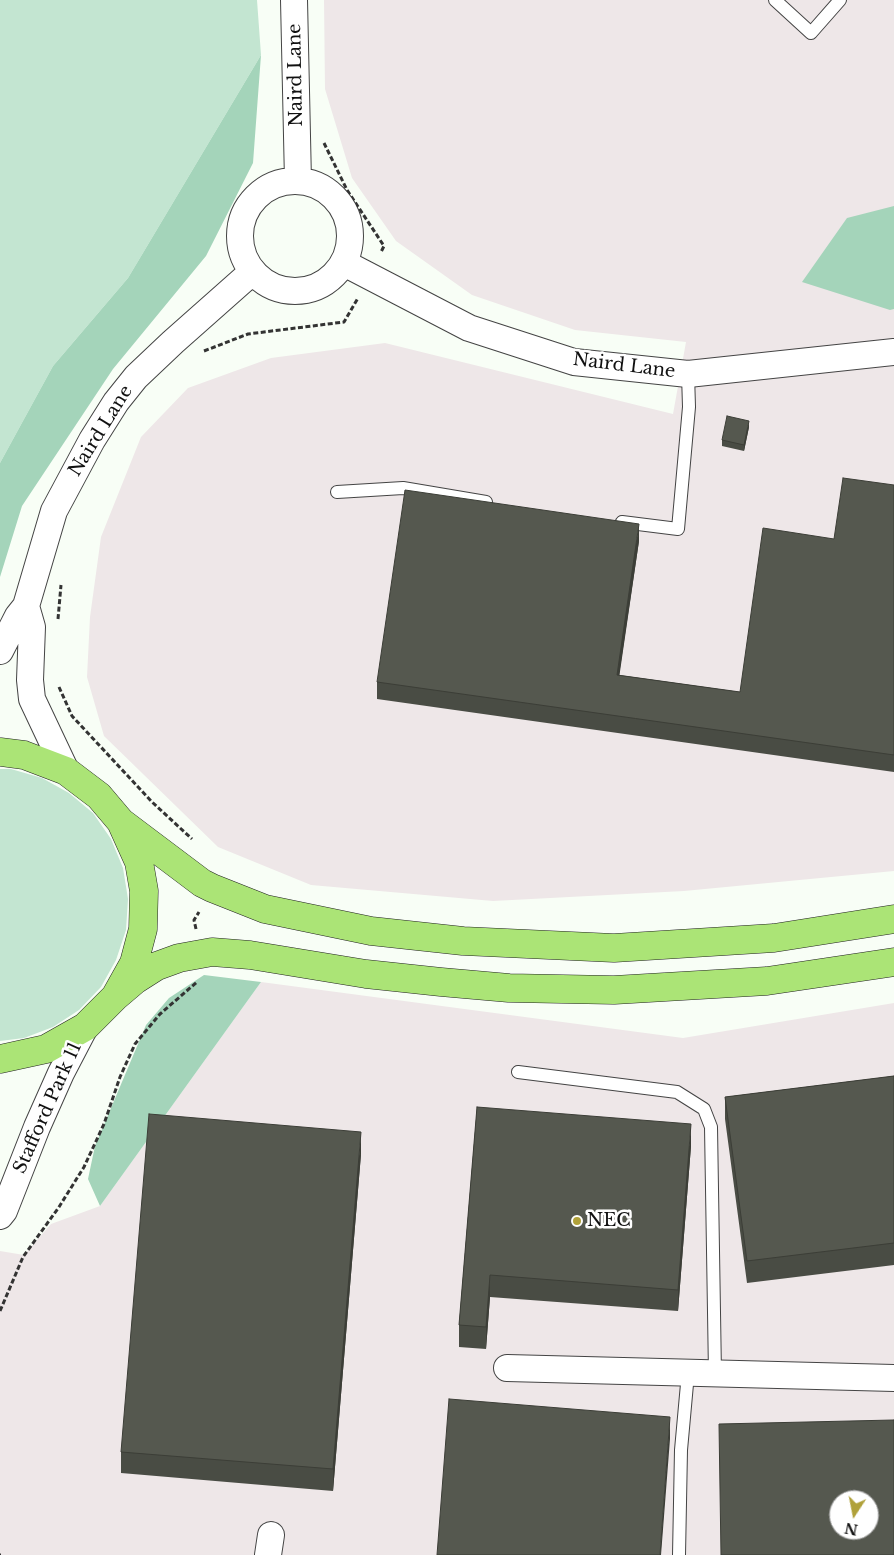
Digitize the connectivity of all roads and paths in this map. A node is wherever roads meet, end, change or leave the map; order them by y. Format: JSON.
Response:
{"nodes":[{"id":1,"x":294,"y":0,"type":"edge"},
{"id":2,"x":775,"y":0,"type":"edge"},
{"id":3,"x":840,"y":0,"type":"edge"},
{"id":4,"x":324,"y":142,"type":"dead end"},
{"id":5,"x":298,"y":181,"type":"junction"},
{"id":6,"x":384,"y":246,"type":"dead end"},
{"id":7,"x":344,"y":263,"type":"junction"},
{"id":8,"x":252,"y":272,"type":"junction"},
{"id":9,"x":344,"y":322,"type":"dead end"},
{"id":10,"x":894,"y":352,"type":"edge"},
{"id":11,"x":197,"y":354,"type":"dead end"},
{"id":12,"x":688,"y":374,"type":"junction"},
{"id":13,"x":337,"y":492,"type":"dead end"},
{"id":14,"x":496,"y":504,"type":"edge"},
{"id":15,"x":609,"y":521,"type":"edge"},
{"id":16,"x":62,"y":585,"type":"dead end"},
{"id":17,"x":26,"y":606,"type":"junction"},
{"id":18,"x":58,"y":622,"type":"dead end"},
{"id":19,"x":0,"y":651,"type":"edge"},
{"id":20,"x":56,"y":681,"type":"dead end"},
{"id":21,"x":0,"y":752,"type":"edge"},
{"id":22,"x":66,"y":771,"type":"junction"},
{"id":23,"x":121,"y":822,"type":"junction"},
{"id":24,"x":199,"y":845,"type":"dead end"},
{"id":25,"x":212,"y":888,"type":"junction"},
{"id":26,"x":894,"y":919,"type":"edge"},
{"id":27,"x":199,"y":954,"type":"junction"},
{"id":28,"x":894,"y":962,"type":"edge"},
{"id":29,"x":114,"y":997,"type":"junction"},
{"id":30,"x":85,"y":1027,"type":"junction"},
{"id":31,"x":0,"y":1059,"type":"edge"},
{"id":32,"x":518,"y":1072,"type":"dead end"},
{"id":33,"x":0,"y":1216,"type":"edge"},
{"id":34,"x":0,"y":1311,"type":"edge"},
{"id":35,"x":508,"y":1368,"type":"dead end"},
{"id":36,"x":688,"y":1373,"type":"junction"},
{"id":37,"x":715,"y":1374,"type":"junction"},
{"id":38,"x":894,"y":1378,"type":"edge"},
{"id":39,"x":679,"y":1555,"type":"edge"}],
"edges":[{"from":1,"to":5,"type":"street","name":"Naird Lane"},
{"from":2,"to":3,"type":"lane"},
{"from":4,"to":6,"type":"path"},
{"from":5,"to":7,"type":"street"},
{"from":5,"to":8,"type":"street"},
{"from":7,"to":8,"type":"street"},
{"from":7,"to":12,"type":"street","name":"Naird Lane"},
{"from":8,"to":17,"type":"street","name":"Naird Lane"},
{"from":9,"to":11,"type":"path"},
{"from":10,"to":12,"type":"street","name":"Naird Lane"},
{"from":12,"to":15,"type":"lane"},
{"from":13,"to":14,"type":"lane"},
{"from":16,"to":18,"type":"path"},
{"from":17,"to":19,"type":"street"},
{"from":17,"to":22,"type":"street"},
{"from":20,"to":24,"type":"path"},
{"from":21,"to":22,"type":"highway"},
{"from":22,"to":23,"type":"highway"},
{"from":23,"to":25,"type":"highway"},
{"from":23,"to":29,"type":"highway"},
{"from":25,"to":26,"type":"highway"},
{"from":25,"to":27,"type":"path"},
{"from":27,"to":28,"type":"highway"},
{"from":27,"to":29,"type":"highway"},
{"from":27,"to":34,"type":"path"},
{"from":29,"to":30,"type":"highway"},
{"from":30,"to":31,"type":"highway"},
{"from":30,"to":33,"type":"street","name":"Stafford Park 11"},
{"from":32,"to":37,"type":"lane"},
{"from":35,"to":36,"type":"street"},
{"from":36,"to":37,"type":"street"},
{"from":36,"to":39,"type":"lane"},
{"from":37,"to":38,"type":"street"}]}
